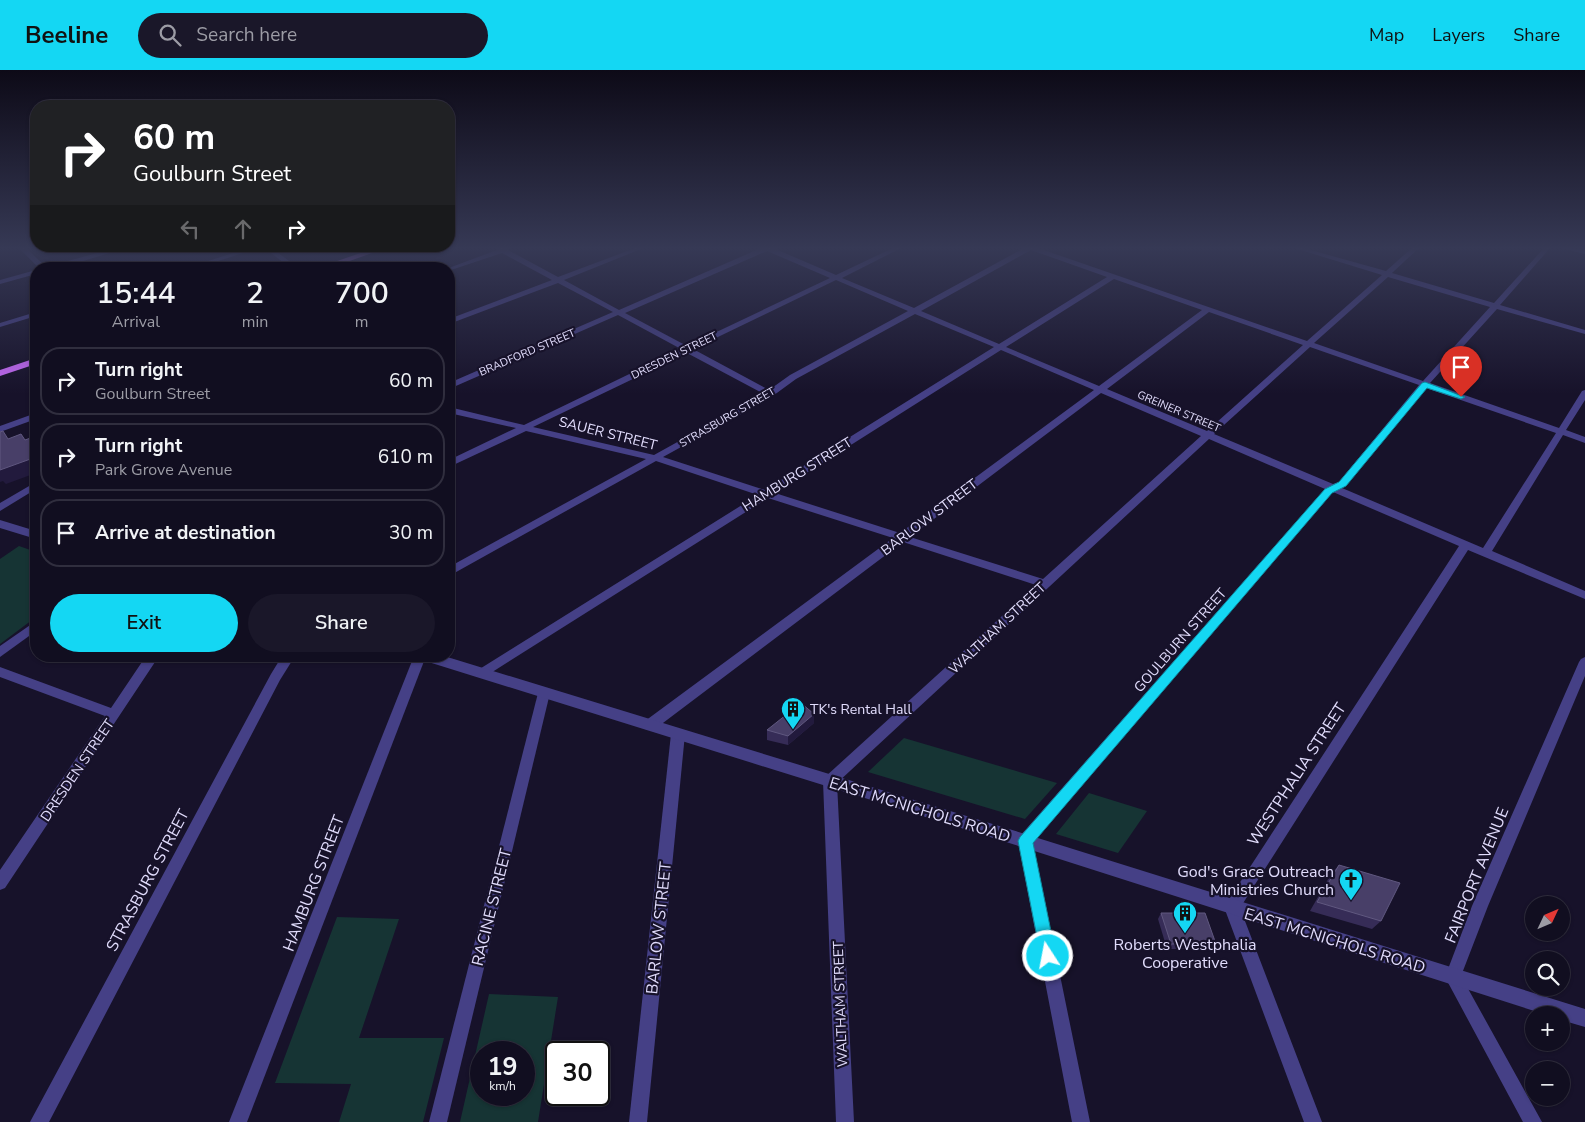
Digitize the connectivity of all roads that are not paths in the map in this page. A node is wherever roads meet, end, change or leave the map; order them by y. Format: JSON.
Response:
{"nodes":[{"id":1,"x":516,"y":296,"type":"edge"},
{"id":2,"x":588,"y":296,"type":"edge"},
{"id":3,"x":657,"y":296,"type":"edge"},
{"id":4,"x":796,"y":296,"type":"edge"},
{"id":5,"x":881,"y":296,"type":"edge"},
{"id":6,"x":940,"y":296,"type":"edge"},
{"id":7,"x":1081,"y":296,"type":"edge"},
{"id":8,"x":1171,"y":296,"type":"edge"},
{"id":9,"x":1362,"y":296,"type":"edge"},
{"id":10,"x":1462,"y":296,"type":"edge"},
{"id":11,"x":1505,"y":296,"type":"edge"},
{"id":12,"x":1496,"y":306,"type":"junction"},
{"id":13,"x":1208,"y":309,"type":"junction"},
{"id":14,"x":914,"y":310,"type":"junction"},
{"id":15,"x":619,"y":313,"type":"junction"},
{"id":16,"x":30,"y":316,"type":"edge"},
{"id":17,"x":455,"y":320,"type":"edge"},
{"id":18,"x":0,"y":325,"type":"edge"},
{"id":19,"x":1585,"y":332,"type":"edge"},
{"id":20,"x":1309,"y":344,"type":"junction"},
{"id":21,"x":999,"y":347,"type":"junction"},
{"id":22,"x":686,"y":349,"type":"junction"},
{"id":23,"x":30,"y":363,"type":"edge"},
{"id":24,"x":0,"y":372,"type":"edge"},
{"id":25,"x":455,"y":383,"type":"edge"},
{"id":26,"x":1425,"y":384,"type":"junction"},
{"id":27,"x":1100,"y":389,"type":"junction"},
{"id":28,"x":1585,"y":393,"type":"edge"},
{"id":29,"x":770,"y":394,"type":"junction"},
{"id":30,"x":455,"y":411,"type":"edge"},
{"id":31,"x":30,"y":418,"type":"edge"},
{"id":32,"x":524,"y":427,"type":"junction"},
{"id":33,"x":0,"y":429,"type":"edge"},
{"id":34,"x":1561,"y":432,"type":"junction"},
{"id":35,"x":1208,"y":435,"type":"junction"},
{"id":36,"x":1585,"y":440,"type":"edge"},
{"id":37,"x":655,"y":458,"type":"junction"},
{"id":38,"x":455,"y":461,"type":"edge"},
{"id":39,"x":1333,"y":488,"type":"junction"},
{"id":40,"x":30,"y":489,"type":"edge"},
{"id":41,"x":765,"y":495,"type":"junction"},
{"id":42,"x":0,"y":508,"type":"edge"},
{"id":43,"x":0,"y":524,"type":"edge"},
{"id":44,"x":30,"y":533,"type":"edge"},
{"id":45,"x":901,"y":538,"type":"junction"},
{"id":46,"x":1466,"y":544,"type":"junction"},
{"id":47,"x":1486,"y":552,"type":"junction"},
{"id":48,"x":455,"y":569,"type":"edge"},
{"id":49,"x":1045,"y":584,"type":"junction"},
{"id":50,"x":1585,"y":595,"type":"edge"},
{"id":51,"x":30,"y":630,"type":"edge"},
{"id":52,"x":0,"y":652,"type":"edge"},
{"id":53,"x":149,"y":662,"type":"edge"},
{"id":54,"x":285,"y":662,"type":"edge"},
{"id":55,"x":418,"y":662,"type":"edge"},
{"id":56,"x":446,"y":662,"type":"edge"},
{"id":57,"x":1585,"y":662,"type":"edge"},
{"id":58,"x":0,"y":672,"type":"edge"},
{"id":59,"x":482,"y":673,"type":"junction"},
{"id":60,"x":544,"y":692,"type":"junction"},
{"id":61,"x":114,"y":714,"type":"junction"},
{"id":62,"x":650,"y":725,"type":"junction"},
{"id":63,"x":678,"y":734,"type":"junction"},
{"id":64,"x":830,"y":781,"type":"junction"},
{"id":65,"x":1026,"y":841,"type":"junction"},
{"id":66,"x":0,"y":883,"type":"edge"},
{"id":67,"x":1232,"y":907,"type":"junction"},
{"id":68,"x":1453,"y":977,"type":"junction"},
{"id":69,"x":1585,"y":1018,"type":"edge"},
{"id":70,"x":39,"y":1122,"type":"edge"},
{"id":71,"x":238,"y":1122,"type":"edge"},
{"id":72,"x":438,"y":1122,"type":"edge"},
{"id":73,"x":638,"y":1122,"type":"edge"},
{"id":74,"x":844,"y":1122,"type":"edge"},
{"id":75,"x":1081,"y":1122,"type":"edge"},
{"id":76,"x":1313,"y":1122,"type":"edge"},
{"id":77,"x":1533,"y":1122,"type":"edge"}],
"edges":[{"from":1,"to":17,"type":"street"},
{"from":2,"to":15,"type":"street"},
{"from":3,"to":15,"type":"street","name":"BRADFORD STREET"},
{"from":4,"to":22,"type":"street","name":"DRESDEN STREET"},
{"from":5,"to":14,"type":"street","name":"GREINER STREET"},
{"from":6,"to":14,"type":"street","name":"STRASBURG STREET"},
{"from":7,"to":21,"type":"street","name":"HAMBURG STREET"},
{"from":8,"to":13,"type":"street"},
{"from":9,"to":20,"type":"street","name":"WALTHAM STREET"},
{"from":10,"to":12,"type":"street"},
{"from":11,"to":12,"type":"street","name":"GOULBURN STREET"},
{"from":12,"to":19,"type":"street"},
{"from":12,"to":26,"type":"street","name":"GOULBURN STREET"},
{"from":13,"to":20,"type":"street"},
{"from":13,"to":27,"type":"street","name":"BARLOW STREET"},
{"from":14,"to":21,"type":"street","name":"GREINER STREET"},
{"from":14,"to":29,"type":"street","name":"STRASBURG STREET"},
{"from":15,"to":22,"type":"street"},
{"from":15,"to":25,"type":"street","name":"BRADFORD STREET"},
{"from":16,"to":18,"type":"street"},
{"from":20,"to":26,"type":"street"},
{"from":20,"to":35,"type":"street","name":"WALTHAM STREET"},
{"from":21,"to":27,"type":"street","name":"GREINER STREET"},
{"from":21,"to":41,"type":"street","name":"HAMBURG STREET"},
{"from":22,"to":29,"type":"street"},
{"from":22,"to":32,"type":"street","name":"DRESDEN STREET"},
{"from":23,"to":24,"type":"main road"},
{"from":26,"to":34,"type":"street"},
{"from":26,"to":39,"type":"street","name":"GOULBURN STREET"},
{"from":27,"to":35,"type":"street","name":"GREINER STREET"},
{"from":27,"to":45,"type":"street","name":"BARLOW STREET"},
{"from":28,"to":34,"type":"street"},
{"from":29,"to":37,"type":"street","name":"STRASBURG STREET"},
{"from":30,"to":32,"type":"street","name":"SAUER STREET"},
{"from":31,"to":33,"type":"street"},
{"from":32,"to":37,"type":"street","name":"SAUER STREET"},
{"from":32,"to":38,"type":"street","name":"DRESDEN STREET"},
{"from":34,"to":36,"type":"street"},
{"from":34,"to":47,"type":"street"},
{"from":35,"to":39,"type":"street","name":"GREINER STREET"},
{"from":35,"to":49,"type":"street","name":"WALTHAM STREET"},
{"from":37,"to":41,"type":"street","name":"SAUER STREET"},
{"from":37,"to":48,"type":"street","name":"STRASBURG STREET"},
{"from":39,"to":46,"type":"street","name":"GREINER STREET"},
{"from":39,"to":65,"type":"street","name":"GOULBURN STREET"},
{"from":40,"to":42,"type":"street"},
{"from":41,"to":45,"type":"street","name":"SAUER STREET"},
{"from":41,"to":59,"type":"street","name":"HAMBURG STREET"},
{"from":43,"to":44,"type":"street"},
{"from":45,"to":49,"type":"street","name":"SAUER STREET"},
{"from":45,"to":62,"type":"street","name":"BARLOW STREET"},
{"from":46,"to":47,"type":"street","name":"GREINER STREET"},
{"from":46,"to":67,"type":"street","name":"WESTPHALIA STREET"},
{"from":47,"to":50,"type":"street","name":"GREINER STREET"},
{"from":49,"to":64,"type":"street","name":"WALTHAM STREET"},
{"from":51,"to":52,"type":"street"},
{"from":53,"to":61,"type":"street","name":"DRESDEN STREET"},
{"from":54,"to":70,"type":"street","name":"STRASBURG STREET"},
{"from":55,"to":71,"type":"street","name":"HAMBURG STREET"},
{"from":56,"to":59,"type":"street","name":"EAST MCNICHOLS ROAD"},
{"from":57,"to":68,"type":"street","name":"FAIRPORT AVENUE"},
{"from":58,"to":61,"type":"street"},
{"from":59,"to":60,"type":"street","name":"EAST MCNICHOLS ROAD"},
{"from":60,"to":62,"type":"street","name":"EAST MCNICHOLS ROAD"},
{"from":60,"to":72,"type":"street","name":"RACINE STREET"},
{"from":61,"to":66,"type":"street","name":"DRESDEN STREET"},
{"from":62,"to":63,"type":"street","name":"EAST MCNICHOLS ROAD"},
{"from":63,"to":64,"type":"street","name":"EAST MCNICHOLS ROAD"},
{"from":63,"to":73,"type":"street","name":"BARLOW STREET"},
{"from":64,"to":65,"type":"street","name":"EAST MCNICHOLS ROAD"},
{"from":64,"to":74,"type":"street","name":"WALTHAM STREET"},
{"from":65,"to":67,"type":"street","name":"EAST MCNICHOLS ROAD"},
{"from":65,"to":75,"type":"street"},
{"from":67,"to":68,"type":"street","name":"EAST MCNICHOLS ROAD"},
{"from":67,"to":76,"type":"street"},
{"from":68,"to":69,"type":"street","name":"EAST MCNICHOLS ROAD"},
{"from":68,"to":77,"type":"street"}]}
